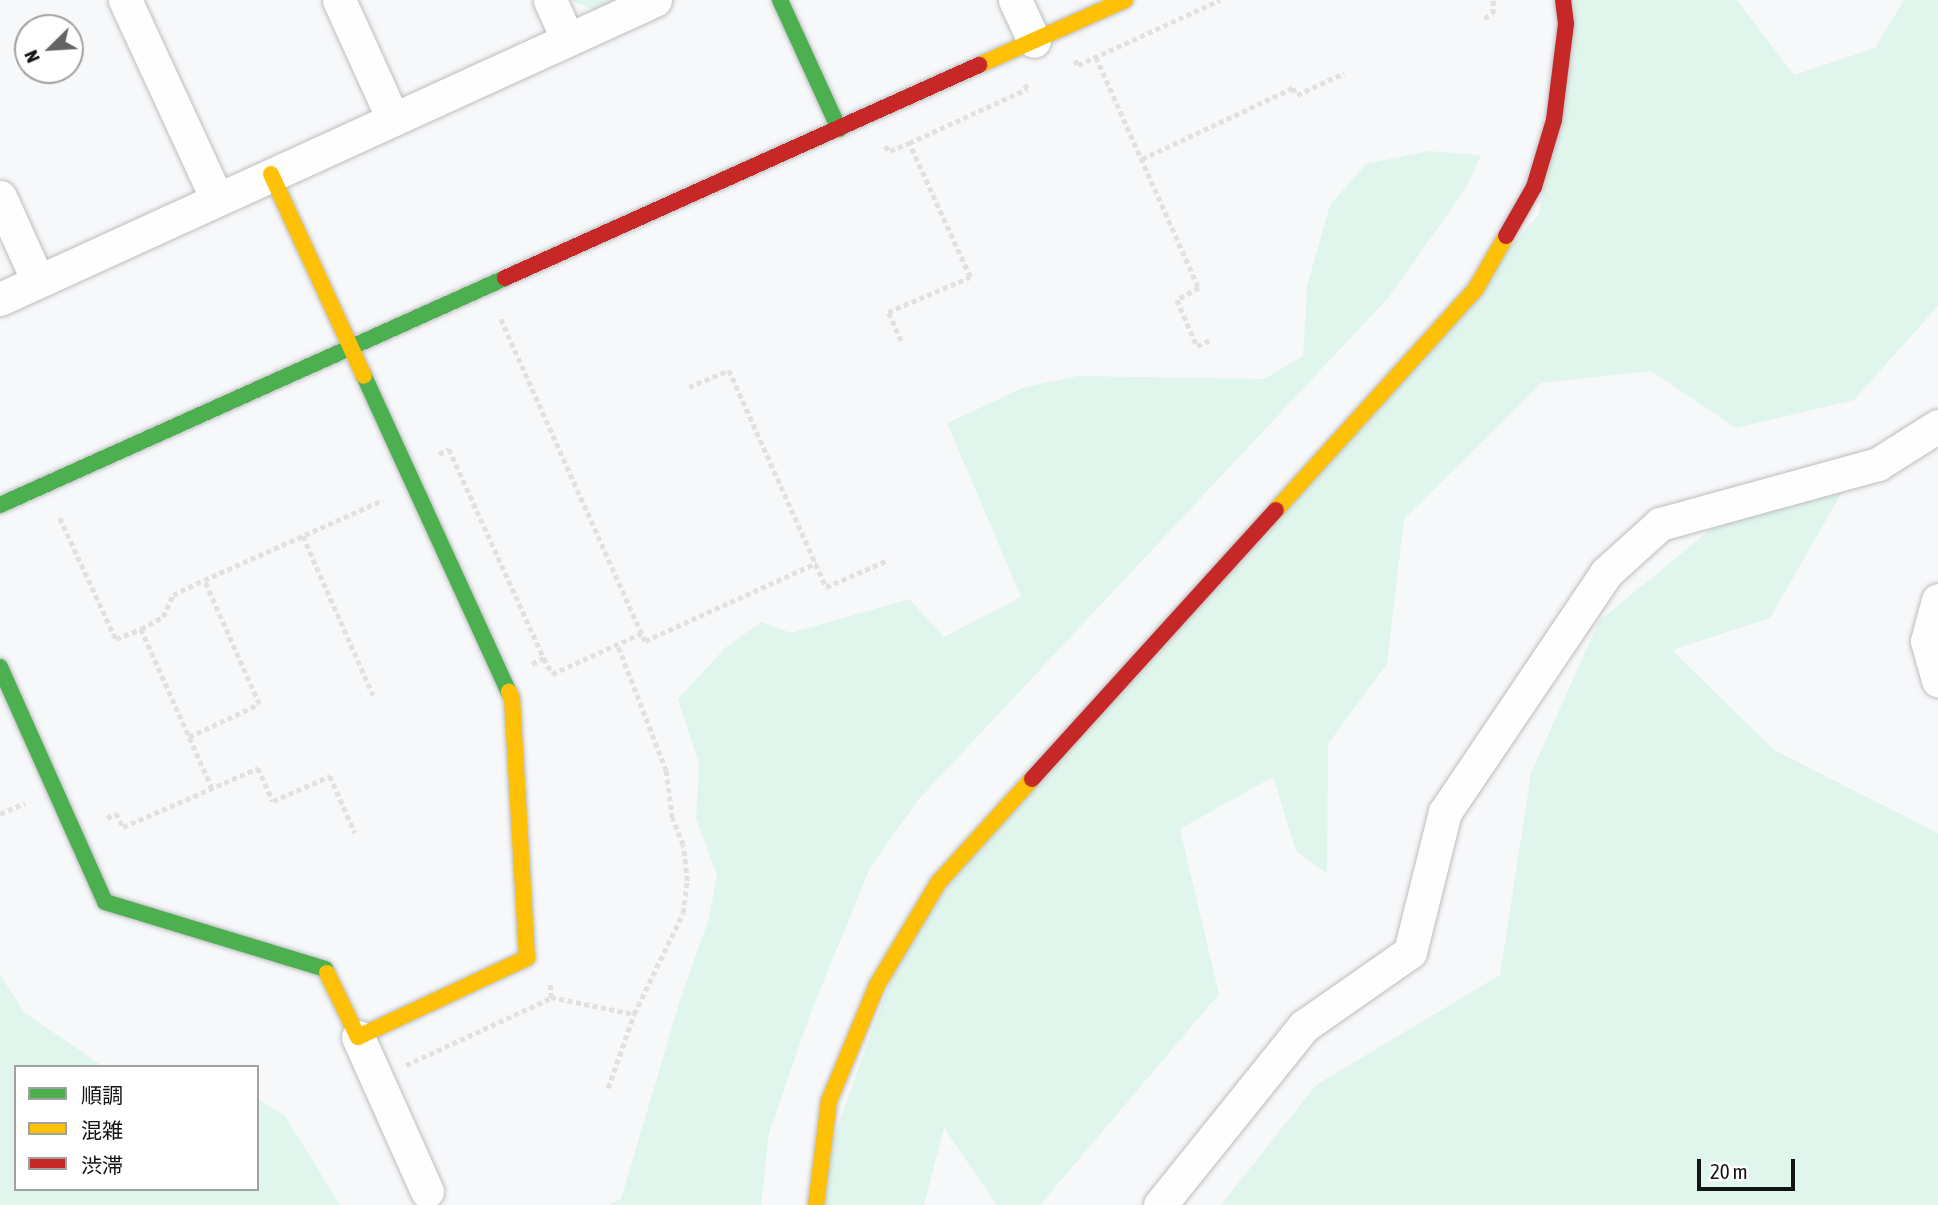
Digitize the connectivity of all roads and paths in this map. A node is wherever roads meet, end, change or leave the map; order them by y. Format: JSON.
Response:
{"nodes":[{"id":1,"x":125,"y":0,"type":"edge"},
{"id":2,"x":339,"y":0,"type":"edge"},
{"id":3,"x":550,"y":0,"type":"edge"},
{"id":4,"x":655,"y":0,"type":"edge"},
{"id":5,"x":780,"y":0,"type":"edge"},
{"id":6,"x":1015,"y":0,"type":"edge"},
{"id":7,"x":1125,"y":0,"type":"edge"},
{"id":8,"x":1493,"y":0,"type":"edge"},
{"id":9,"x":1563,"y":0,"type":"edge"},
{"id":10,"x":1484,"y":18,"type":"dead end"},
{"id":11,"x":567,"y":38,"type":"junction"},
{"id":12,"x":1034,"y":41,"type":"junction"},
{"id":13,"x":1096,"y":57,"type":"dead end"},
{"id":14,"x":1344,"y":73,"type":"dead end"},
{"id":15,"x":1023,"y":80,"type":"dead end"},
{"id":16,"x":393,"y":119,"type":"junction"},
{"id":17,"x":839,"y":129,"type":"junction"},
{"id":18,"x":909,"y":143,"type":"junction"},
{"id":19,"x":882,"y":144,"type":"dead end"},
{"id":20,"x":1142,"y":159,"type":"junction"},
{"id":21,"x":271,"y":174,"type":"junction"},
{"id":22,"x":0,"y":197,"type":"edge"},
{"id":23,"x":217,"y":199,"type":"junction"},
{"id":24,"x":38,"y":281,"type":"junction"},
{"id":25,"x":0,"y":299,"type":"edge"},
{"id":26,"x":496,"y":309,"type":"dead end"},
{"id":27,"x":1210,"y":340,"type":"dead end"},
{"id":28,"x":901,"y":341,"type":"dead end"},
{"id":29,"x":350,"y":349,"type":"junction"},
{"id":30,"x":689,"y":387,"type":"dead end"},
{"id":31,"x":1938,"y":426,"type":"edge"},
{"id":32,"x":414,"y":486,"type":"junction"},
{"id":33,"x":0,"y":505,"type":"edge"},
{"id":34,"x":57,"y":510,"type":"dead end"},
{"id":35,"x":303,"y":536,"type":"junction"},
{"id":36,"x":888,"y":560,"type":"dead end"},
{"id":37,"x":816,"y":563,"type":"junction"},
{"id":38,"x":204,"y":580,"type":"junction"},
{"id":39,"x":1938,"y":600,"type":"edge"},
{"id":40,"x":141,"y":629,"type":"junction"},
{"id":41,"x":642,"y":633,"type":"junction"},
{"id":42,"x":617,"y":645,"type":"junction"},
{"id":43,"x":0,"y":667,"type":"edge"},
{"id":44,"x":503,"y":678,"type":"junction"},
{"id":45,"x":1938,"y":680,"type":"edge"},
{"id":46,"x":373,"y":695,"type":"dead end"},
{"id":47,"x":189,"y":737,"type":"junction"},
{"id":48,"x":212,"y":788,"type":"junction"},
{"id":49,"x":74,"y":833,"type":"junction"},
{"id":50,"x":355,"y":833,"type":"dead end"},
{"id":51,"x":527,"y":958,"type":"junction"},
{"id":52,"x":634,"y":1014,"type":"junction"},
{"id":53,"x":358,"y":1037,"type":"junction"},
{"id":54,"x":608,"y":1088,"type":"dead end"},
{"id":55,"x":427,"y":1191,"type":"dead end"},
{"id":56,"x":817,"y":1205,"type":"edge"},
{"id":57,"x":1160,"y":1205,"type":"edge"}],
"edges":[{"from":1,"to":23,"type":"street"},
{"from":2,"to":16,"type":"street"},
{"from":3,"to":11,"type":"street"},
{"from":4,"to":11,"type":"street"},
{"from":5,"to":17,"type":"street"},
{"from":6,"to":12,"type":"street"},
{"from":7,"to":12,"type":"street"},
{"from":8,"to":10,"type":"path"},
{"from":9,"to":56,"type":"street"},
{"from":11,"to":16,"type":"street"},
{"from":12,"to":17,"type":"street"},
{"from":13,"to":20,"type":"path"},
{"from":14,"to":20,"type":"path"},
{"from":15,"to":18,"type":"path"},
{"from":16,"to":21,"type":"street"},
{"from":17,"to":29,"type":"street"},
{"from":18,"to":19,"type":"path"},
{"from":18,"to":28,"type":"path"},
{"from":20,"to":27,"type":"path"},
{"from":21,"to":23,"type":"street"},
{"from":21,"to":29,"type":"street"},
{"from":22,"to":24,"type":"street"},
{"from":23,"to":24,"type":"street"},
{"from":24,"to":25,"type":"street"},
{"from":26,"to":41,"type":"path"},
{"from":29,"to":32,"type":"street"},
{"from":29,"to":33,"type":"street"},
{"from":30,"to":37,"type":"path"},
{"from":31,"to":57,"type":"street"},
{"from":32,"to":35,"type":"path"},
{"from":32,"to":44,"type":"street"},
{"from":34,"to":40,"type":"path"},
{"from":35,"to":38,"type":"path"},
{"from":35,"to":46,"type":"path"},
{"from":36,"to":37,"type":"path"},
{"from":37,"to":41,"type":"path"},
{"from":38,"to":40,"type":"path"},
{"from":38,"to":47,"type":"path"},
{"from":39,"to":45,"type":"street"},
{"from":40,"to":47,"type":"path"},
{"from":41,"to":42,"type":"path"},
{"from":42,"to":44,"type":"path"},
{"from":42,"to":52,"type":"path"},
{"from":43,"to":49,"type":"street"},
{"from":44,"to":51,"type":"street"},
{"from":47,"to":48,"type":"path"},
{"from":48,"to":49,"type":"path"},
{"from":48,"to":50,"type":"path"},
{"from":49,"to":53,"type":"street"},
{"from":51,"to":52,"type":"path"},
{"from":51,"to":53,"type":"street"},
{"from":52,"to":54,"type":"path"},
{"from":53,"to":55,"type":"street"}]}
